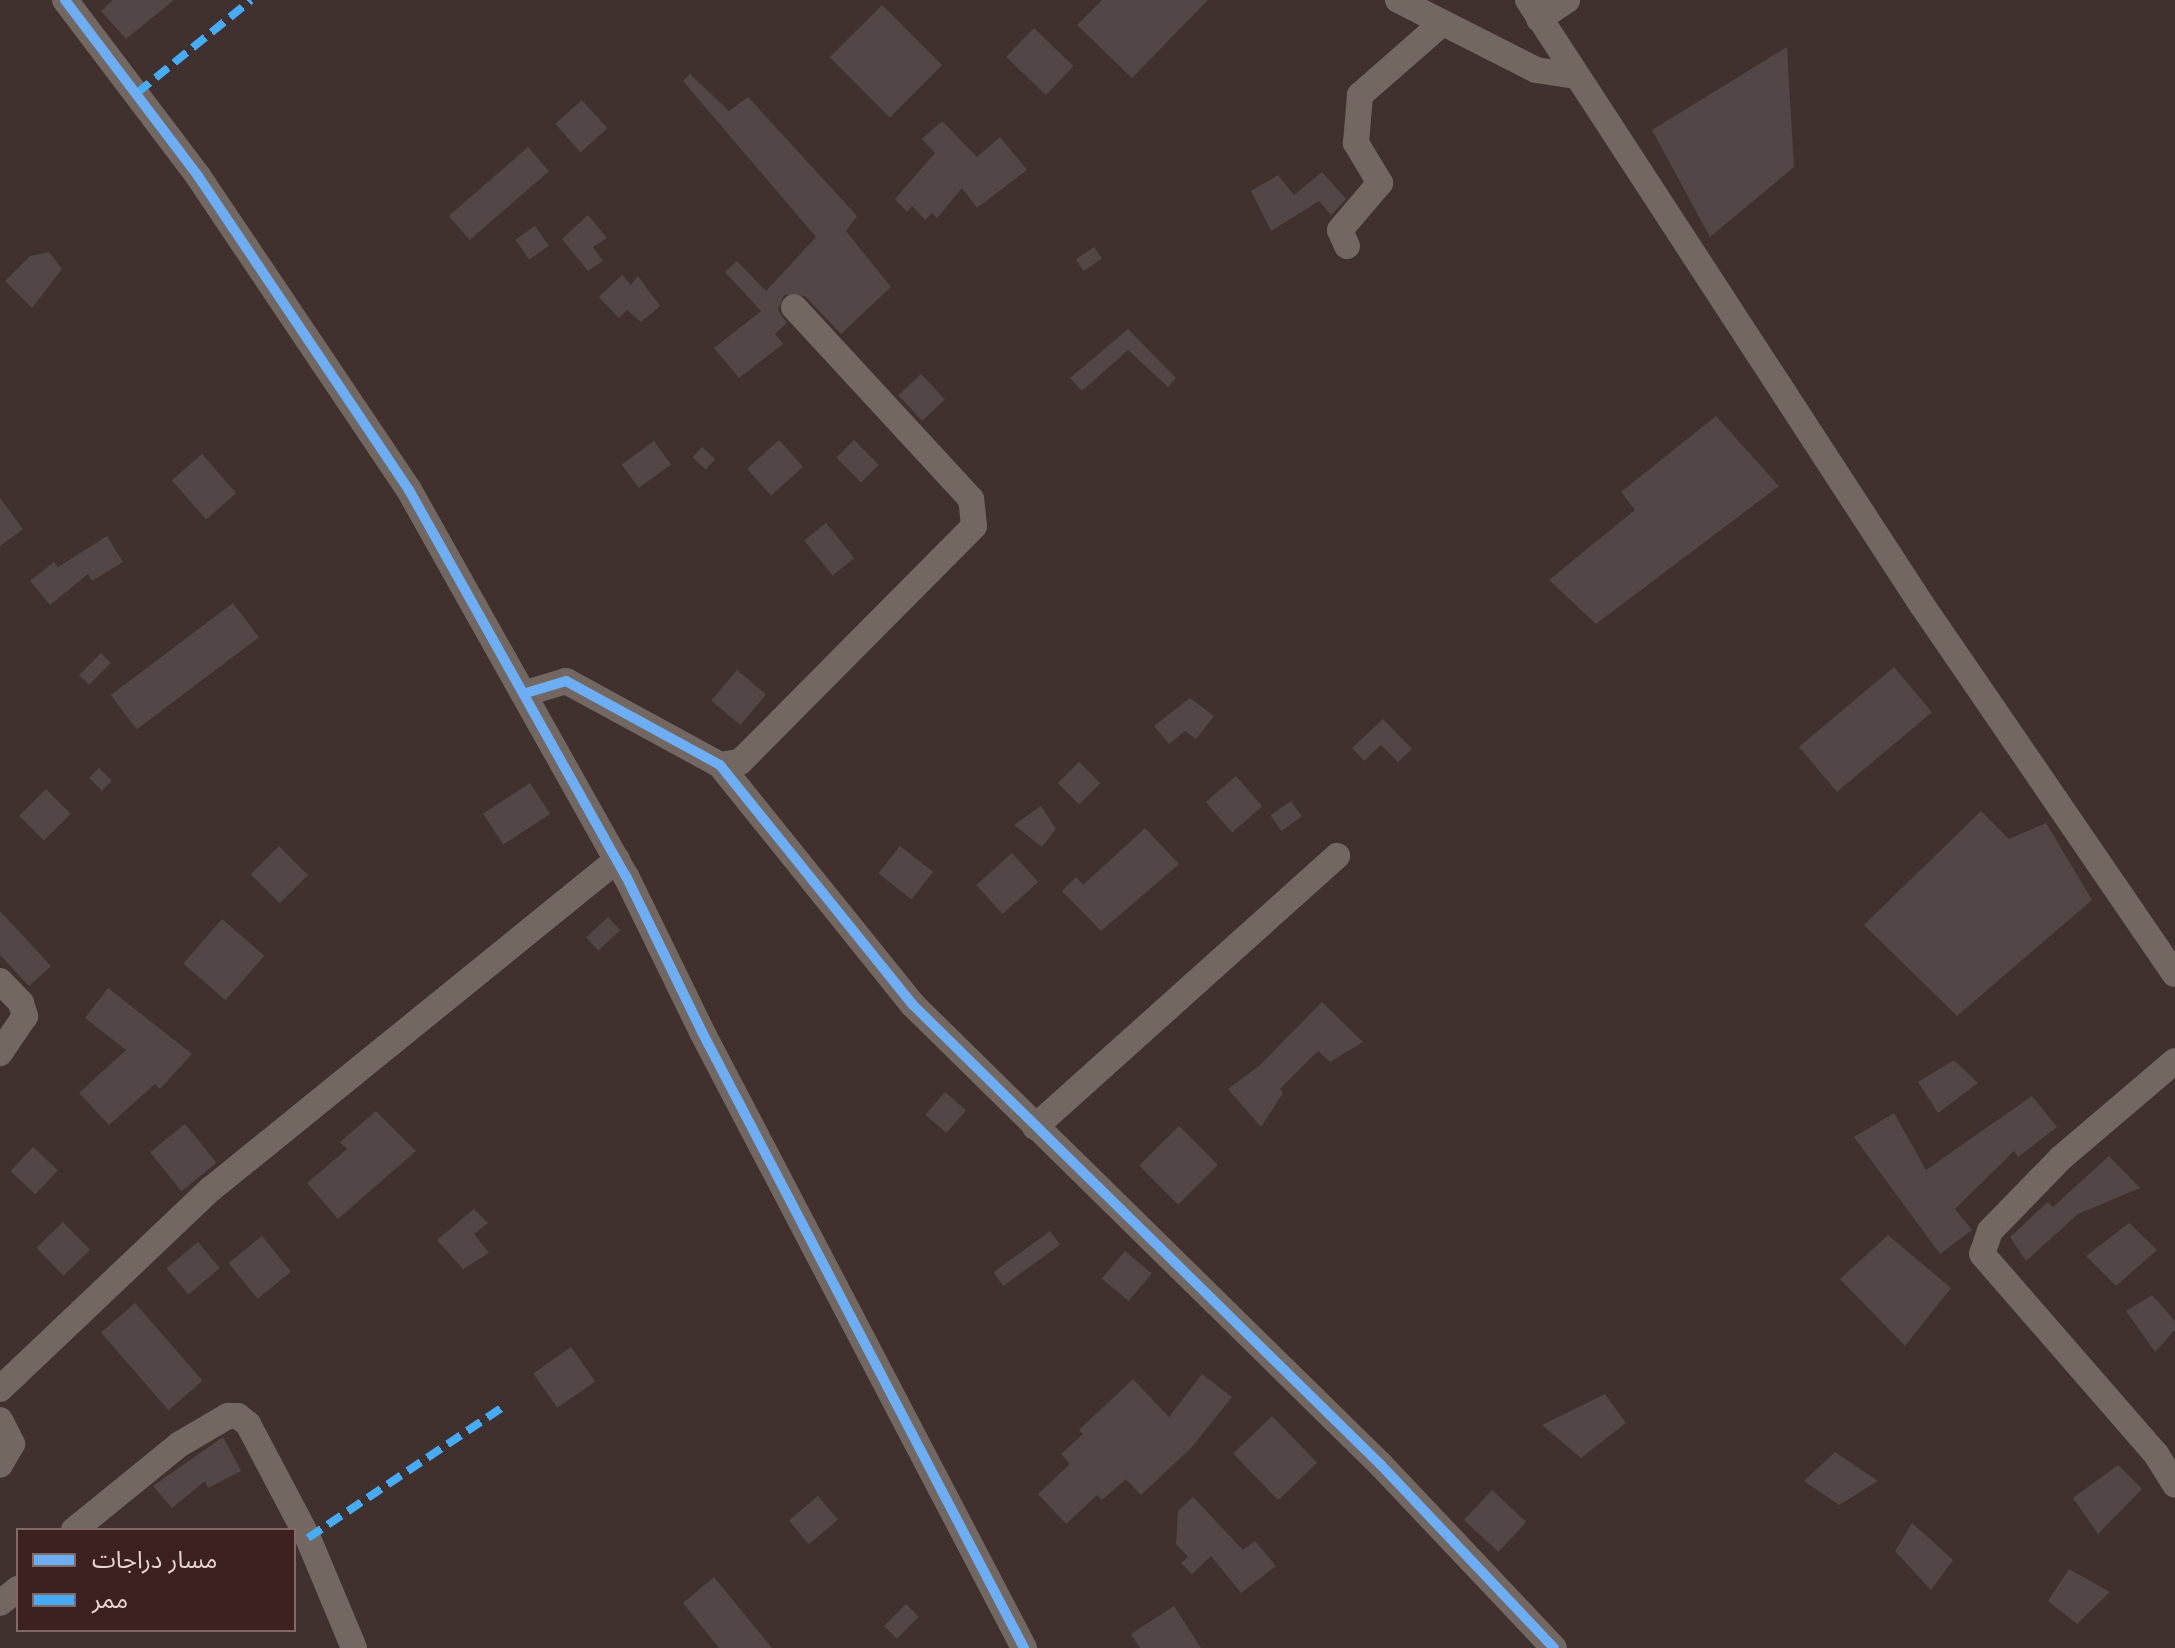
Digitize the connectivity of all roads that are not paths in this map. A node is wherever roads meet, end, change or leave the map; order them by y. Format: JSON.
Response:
{"nodes":[{"id":1,"x":65,"y":0,"type":"edge"},
{"id":2,"x":1398,"y":0,"type":"edge"},
{"id":3,"x":1567,"y":0,"type":"edge"},
{"id":4,"x":1533,"y":9,"type":"edge"},
{"id":5,"x":1441,"y":24,"type":"junction"},
{"id":6,"x":1576,"y":76,"type":"junction"},
{"id":7,"x":1347,"y":246,"type":"dead end"},
{"id":8,"x":794,"y":307,"type":"dead end"},
{"id":9,"x":526,"y":693,"type":"junction"},
{"id":10,"x":720,"y":765,"type":"junction"},
{"id":11,"x":1337,"y":856,"type":"dead end"},
{"id":12,"x":617,"y":860,"type":"junction"},
{"id":13,"x":2175,"y":974,"type":"edge"},
{"id":14,"x":0,"y":981,"type":"edge"},
{"id":15,"x":0,"y":1053,"type":"edge"},
{"id":16,"x":2175,"y":1061,"type":"edge"},
{"id":17,"x":1035,"y":1127,"type":"junction"},
{"id":18,"x":0,"y":1389,"type":"edge"},
{"id":19,"x":0,"y":1420,"type":"edge"},
{"id":20,"x":0,"y":1465,"type":"edge"},
{"id":21,"x":2175,"y":1484,"type":"edge"},
{"id":22,"x":76,"y":1528,"type":"edge"},
{"id":23,"x":16,"y":1591,"type":"edge"},
{"id":24,"x":0,"y":1603,"type":"edge"},
{"id":25,"x":354,"y":1648,"type":"edge"},
{"id":26,"x":1024,"y":1648,"type":"edge"},
{"id":27,"x":1554,"y":1648,"type":"edge"}],
"edges":[{"from":1,"to":9,"type":"street"},
{"from":2,"to":5,"type":"street"},
{"from":3,"to":4,"type":"street"},
{"from":4,"to":6,"type":"street"},
{"from":5,"to":6,"type":"street"},
{"from":5,"to":7,"type":"street"},
{"from":6,"to":13,"type":"street"},
{"from":8,"to":10,"type":"street"},
{"from":9,"to":10,"type":"street"},
{"from":9,"to":12,"type":"street"},
{"from":10,"to":17,"type":"street"},
{"from":11,"to":17,"type":"street"},
{"from":12,"to":18,"type":"street"},
{"from":12,"to":26,"type":"street"},
{"from":14,"to":15,"type":"street"},
{"from":16,"to":21,"type":"street"},
{"from":17,"to":27,"type":"street"},
{"from":19,"to":20,"type":"street"},
{"from":22,"to":25,"type":"street"},
{"from":23,"to":24,"type":"street"}]}
